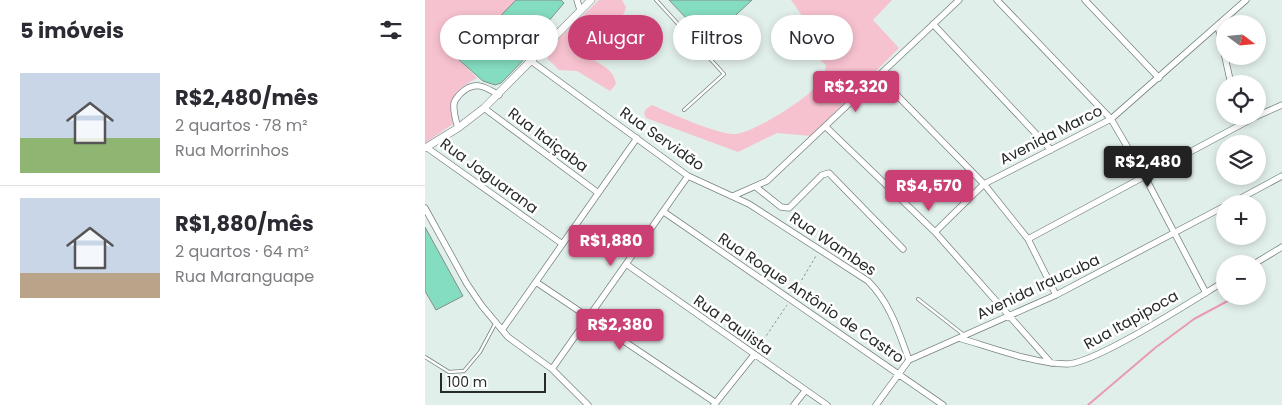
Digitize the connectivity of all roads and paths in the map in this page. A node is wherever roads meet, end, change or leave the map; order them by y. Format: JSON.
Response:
{"nodes":[{"id":1,"x":577,"y":0,"type":"edge"},
{"id":2,"x":591,"y":0,"type":"edge"},
{"id":3,"x":656,"y":0,"type":"edge"},
{"id":4,"x":959,"y":0,"type":"edge"},
{"id":5,"x":997,"y":0,"type":"edge"},
{"id":6,"x":1085,"y":0,"type":"edge"},
{"id":7,"x":1246,"y":0,"type":"edge"},
{"id":8,"x":580,"y":10,"type":"junction"},
{"id":9,"x":1230,"y":15,"type":"edge"},
{"id":10,"x":933,"y":24,"type":"junction"},
{"id":11,"x":1216,"y":28,"type":"edge"},
{"id":12,"x":531,"y":61,"type":"junction"},
{"id":13,"x":879,"y":77,"type":"junction"},
{"id":14,"x":1159,"y":78,"type":"junction"},
{"id":15,"x":499,"y":94,"type":"junction"},
{"id":16,"x":1282,"y":105,"type":"edge"},
{"id":17,"x":484,"y":108,"type":"junction"},
{"id":18,"x":684,"y":110,"type":"dead end"},
{"id":19,"x":1266,"y":112,"type":"edge"},
{"id":20,"x":1111,"y":119,"type":"junction"},
{"id":21,"x":1238,"y":125,"type":"edge"},
{"id":22,"x":827,"y":127,"type":"junction"},
{"id":23,"x":458,"y":128,"type":"junction"},
{"id":24,"x":637,"y":138,"type":"junction"},
{"id":25,"x":426,"y":147,"type":"edge"},
{"id":26,"x":1051,"y":150,"type":"junction"},
{"id":27,"x":688,"y":176,"type":"junction"},
{"id":28,"x":1282,"y":176,"type":"edge"},
{"id":29,"x":1145,"y":177,"type":"junction"},
{"id":30,"x":984,"y":184,"type":"junction"},
{"id":31,"x":757,"y":187,"type":"junction"},
{"id":32,"x":597,"y":192,"type":"junction"},
{"id":33,"x":1247,"y":195,"type":"edge"},
{"id":34,"x":733,"y":196,"type":"junction"},
{"id":35,"x":1216,"y":211,"type":"edge"},
{"id":36,"x":426,"y":212,"type":"edge"},
{"id":37,"x":664,"y":212,"type":"junction"},
{"id":38,"x":935,"y":232,"type":"junction"},
{"id":39,"x":1174,"y":233,"type":"junction"},
{"id":40,"x":1029,"y":239,"type":"junction"},
{"id":41,"x":561,"y":243,"type":"junction"},
{"id":42,"x":1282,"y":247,"type":"edge"},
{"id":43,"x":903,"y":249,"type":"dead end"},
{"id":44,"x":1266,"y":257,"type":"edge"},
{"id":45,"x":626,"y":264,"type":"junction"},
{"id":46,"x":535,"y":282,"type":"junction"},
{"id":47,"x":1216,"y":287,"type":"edge"},
{"id":48,"x":1206,"y":293,"type":"junction"},
{"id":49,"x":1056,"y":295,"type":"junction"},
{"id":50,"x":918,"y":299,"type":"dead end"},
{"id":51,"x":1011,"y":315,"type":"junction"},
{"id":52,"x":588,"y":317,"type":"junction"},
{"id":53,"x":496,"y":323,"type":"junction"},
{"id":54,"x":502,"y":330,"type":"junction"},
{"id":55,"x":965,"y":335,"type":"junction"},
{"id":56,"x":958,"y":338,"type":"junction"},
{"id":57,"x":753,"y":355,"type":"junction"},
{"id":58,"x":425,"y":357,"type":"edge"},
{"id":59,"x":909,"y":360,"type":"junction"},
{"id":60,"x":1051,"y":362,"type":"junction"},
{"id":61,"x":552,"y":370,"type":"junction"},
{"id":62,"x":898,"y":373,"type":"junction"},
{"id":63,"x":805,"y":391,"type":"junction"},
{"id":64,"x":715,"y":404,"type":"edge"},
{"id":65,"x":588,"y":405,"type":"edge"},
{"id":66,"x":794,"y":405,"type":"edge"},
{"id":67,"x":827,"y":405,"type":"edge"},
{"id":68,"x":876,"y":405,"type":"edge"},
{"id":69,"x":943,"y":405,"type":"edge"}],
"edges":[{"from":1,"to":8,"type":"street"},
{"from":2,"to":8,"type":"street"},
{"from":3,"to":18,"type":"lane"},
{"from":4,"to":10,"type":"street"},
{"from":5,"to":20,"type":"street"},
{"from":6,"to":14,"type":"street"},
{"from":7,"to":9,"type":"street","name":"Avenida Marco"},
{"from":8,"to":12,"type":"street"},
{"from":10,"to":13,"type":"street"},
{"from":10,"to":26,"type":"street"},
{"from":11,"to":14,"type":"street","name":"Avenida Marco"},
{"from":12,"to":15,"type":"street"},
{"from":12,"to":24,"type":"street","name":"Rua Servidão"},
{"from":13,"to":22,"type":"street"},
{"from":13,"to":30,"type":"street"},
{"from":14,"to":20,"type":"street","name":"Avenida Marco"},
{"from":15,"to":17,"type":"street"},
{"from":15,"to":23,"type":"street"},
{"from":16,"to":19,"type":"street"},
{"from":17,"to":23,"type":"street"},
{"from":17,"to":32,"type":"street","name":"Rua Itaiçaba"},
{"from":20,"to":26,"type":"street","name":"Avenida Marco"},
{"from":20,"to":29,"type":"street"},
{"from":21,"to":29,"type":"street"},
{"from":22,"to":31,"type":"street"},
{"from":22,"to":38,"type":"street"},
{"from":23,"to":25,"type":"street"},
{"from":24,"to":27,"type":"street","name":"Rua Servidão"},
{"from":24,"to":32,"type":"street"},
{"from":25,"to":41,"type":"street","name":"Rua Jaguarana"},
{"from":26,"to":30,"type":"street","name":"Avenida Marco"},
{"from":27,"to":34,"type":"street","name":"Rua Servidão"},
{"from":27,"to":37,"type":"street"},
{"from":28,"to":33,"type":"street"},
{"from":29,"to":39,"type":"street"},
{"from":29,"to":40,"type":"street"},
{"from":30,"to":38,"type":"street","name":"Avenida Marco"},
{"from":30,"to":40,"type":"street"},
{"from":31,"to":34,"type":"street"},
{"from":31,"to":43,"type":"street"},
{"from":32,"to":41,"type":"street"},
{"from":34,"to":59,"type":"street","name":"Rua Wambes"},
{"from":35,"to":39,"type":"street","name":"Avenida Iraucuba"},
{"from":36,"to":53,"type":"street"},
{"from":37,"to":45,"type":"street"},
{"from":37,"to":62,"type":"street","name":"Rua Roque Antônio de Castro"},
{"from":38,"to":51,"type":"street"},
{"from":39,"to":48,"type":"street"},
{"from":39,"to":49,"type":"street","name":"Avenida Iraucuba"},
{"from":40,"to":49,"type":"street"},
{"from":41,"to":46,"type":"street"},
{"from":42,"to":44,"type":"street"},
{"from":45,"to":52,"type":"street"},
{"from":45,"to":57,"type":"street","name":"Rua Paulista"},
{"from":46,"to":52,"type":"street"},
{"from":46,"to":54,"type":"street"},
{"from":47,"to":48,"type":"street","name":"Rua Itapipoca"},
{"from":48,"to":60,"type":"street","name":"Rua Itapipoca"},
{"from":49,"to":51,"type":"street","name":"Avenida Iraucuba"},
{"from":50,"to":55,"type":"lane"},
{"from":51,"to":55,"type":"street","name":"Avenida Iraucuba"},
{"from":51,"to":60,"type":"street"},
{"from":52,"to":61,"type":"street"},
{"from":52,"to":64,"type":"street"},
{"from":53,"to":54,"type":"street"},
{"from":53,"to":58,"type":"lane"},
{"from":54,"to":61,"type":"street"},
{"from":55,"to":56,"type":"street","name":"Avenida Iraucuba"},
{"from":56,"to":59,"type":"street","name":"Avenida Iraucuba"},
{"from":56,"to":60,"type":"street","name":"Rua Itapipoca"},
{"from":57,"to":63,"type":"street","name":"Rua Paulista"},
{"from":57,"to":64,"type":"street"},
{"from":59,"to":62,"type":"street","name":"Avenida Iraucuba"},
{"from":61,"to":65,"type":"street"},
{"from":62,"to":68,"type":"street","name":"Avenida Iraucuba"},
{"from":62,"to":69,"type":"street","name":"Rua Roque Antônio de Castro"},
{"from":63,"to":66,"type":"street"},
{"from":63,"to":67,"type":"street","name":"Rua Paulista"}]}
